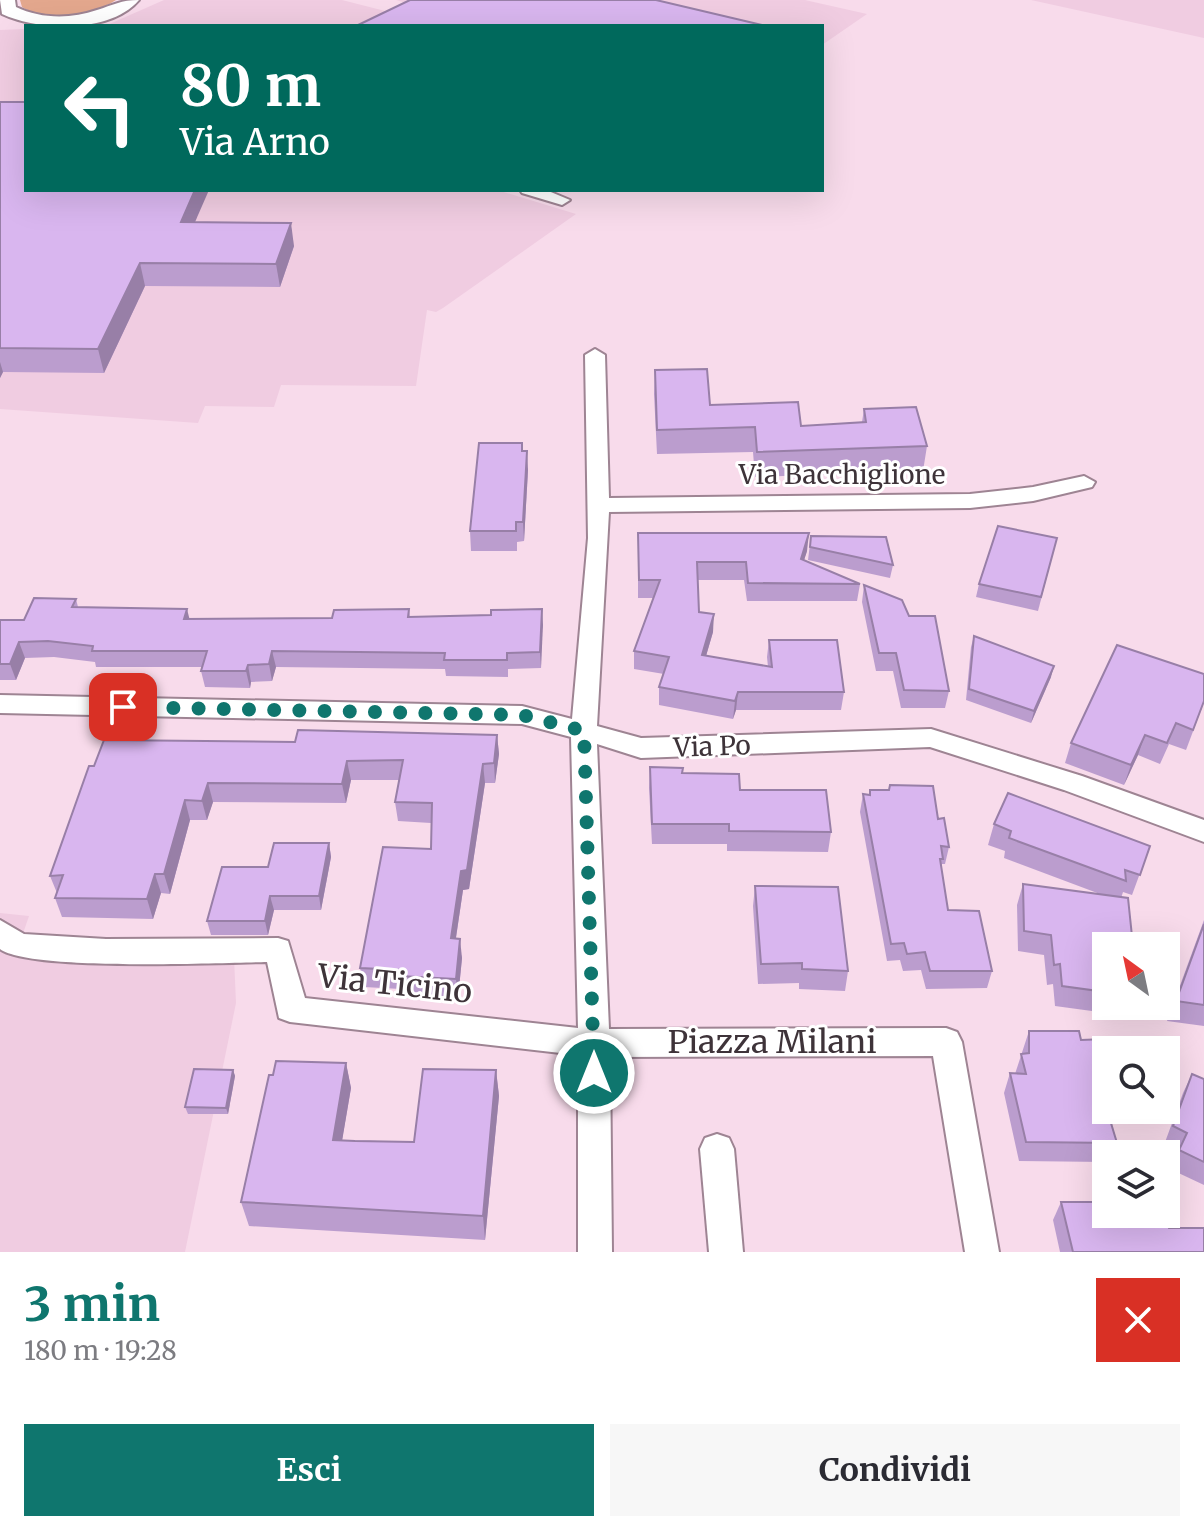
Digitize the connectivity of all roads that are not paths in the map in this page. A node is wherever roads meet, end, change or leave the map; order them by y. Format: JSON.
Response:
{"nodes":[{"id":1,"x":5,"y":0,"type":"edge"},
{"id":2,"x":130,"y":0,"type":"edge"},
{"id":3,"x":0,"y":4,"type":"edge"},
{"id":4,"x":97,"y":20,"type":"edge"},
{"id":5,"x":47,"y":22,"type":"edge"},
{"id":6,"x":0,"y":25,"type":"edge"},
{"id":7,"x":535,"y":192,"type":"edge"},
{"id":8,"x":562,"y":200,"type":"dead end"},
{"id":9,"x":595,"y":355,"type":"dead end"},
{"id":10,"x":1084,"y":482,"type":"dead end"},
{"id":11,"x":599,"y":505,"type":"junction"},
{"id":12,"x":0,"y":704,"type":"edge"},
{"id":13,"x":584,"y":731,"type":"junction"},
{"id":14,"x":1204,"y":831,"type":"edge"},
{"id":15,"x":0,"y":932,"type":"edge"},
{"id":16,"x":594,"y":1043,"type":"junction"},
{"id":17,"x":717,"y":1149,"type":"dead end"},
{"id":18,"x":595,"y":1252,"type":"edge"},
{"id":19,"x":726,"y":1252,"type":"edge"},
{"id":20,"x":982,"y":1252,"type":"edge"}],
"edges":[{"from":1,"to":3,"type":"main road"},
{"from":1,"to":5,"type":"main road"},
{"from":2,"to":4,"type":"main road"},
{"from":4,"to":5,"type":"main road"},
{"from":5,"to":6,"type":"main road"},
{"from":7,"to":8,"type":"street"},
{"from":9,"to":11,"type":"street"},
{"from":10,"to":11,"type":"street","name":"Via Bacchiglione"},
{"from":11,"to":13,"type":"street"},
{"from":12,"to":13,"type":"street","name":"Via Po"},
{"from":13,"to":14,"type":"street","name":"Via Po"},
{"from":13,"to":16,"type":"street"},
{"from":15,"to":16,"type":"street","name":"Via Ticino"},
{"from":16,"to":18,"type":"street"},
{"from":16,"to":20,"type":"street","name":"Piazza Milani"},
{"from":17,"to":19,"type":"street"}]}
